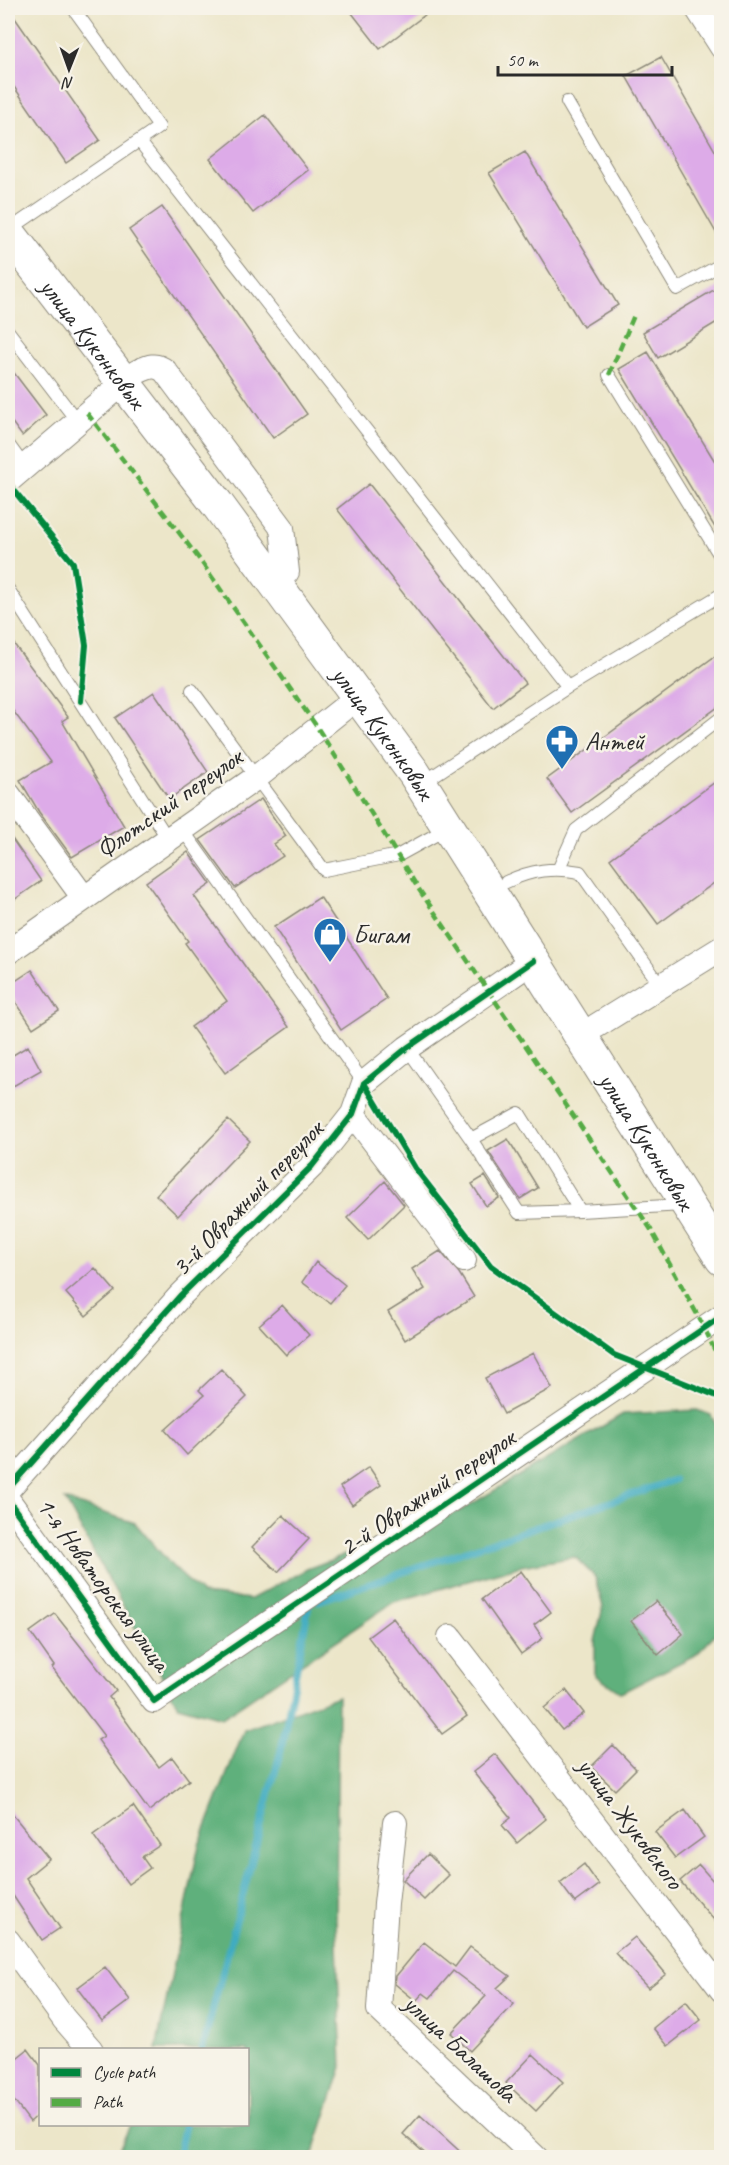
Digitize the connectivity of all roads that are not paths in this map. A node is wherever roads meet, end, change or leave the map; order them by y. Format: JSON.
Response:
{"nodes":[{"id":1,"x":73,"y":8,"type":"edge"},
{"id":2,"x":697,"y":8,"type":"edge"},
{"id":3,"x":722,"y":47,"type":"edge"},
{"id":4,"x":567,"y":102,"type":"dead end"},
{"id":5,"x":140,"y":142,"type":"junction"},
{"id":6,"x":10,"y":226,"type":"edge"},
{"id":7,"x":722,"y":264,"type":"edge"},
{"id":8,"x":8,"y":331,"type":"edge"},
{"id":9,"x":609,"y":375,"type":"dead end"},
{"id":10,"x":130,"y":377,"type":"junction"},
{"id":11,"x":77,"y":421,"type":"junction"},
{"id":12,"x":8,"y":444,"type":"edge"},
{"id":13,"x":16,"y":473,"type":"edge"},
{"id":14,"x":722,"y":559,"type":"edge"},
{"id":15,"x":8,"y":589,"type":"edge"},
{"id":16,"x":722,"y":594,"type":"edge"},
{"id":17,"x":568,"y":687,"type":"junction"},
{"id":18,"x":192,"y":690,"type":"dead end"},
{"id":19,"x":359,"y":696,"type":"junction"},
{"id":20,"x":719,"y":723,"type":"edge"},
{"id":21,"x":433,"y":776,"type":"junction"},
{"id":22,"x":257,"y":777,"type":"junction"},
{"id":23,"x":8,"y":794,"type":"edge"},
{"id":24,"x":449,"y":828,"type":"junction"},
{"id":25,"x":175,"y":834,"type":"junction"},
{"id":26,"x":559,"y":868,"type":"junction"},
{"id":27,"x":506,"y":882,"type":"junction"},
{"id":28,"x":84,"y":898,"type":"junction"},
{"id":29,"x":722,"y":948,"type":"edge"},
{"id":30,"x":8,"y":952,"type":"edge"},
{"id":31,"x":533,"y":960,"type":"junction"},
{"id":32,"x":661,"y":986,"type":"junction"},
{"id":33,"x":596,"y":1026,"type":"junction"},
{"id":34,"x":407,"y":1048,"type":"junction"},
{"id":35,"x":364,"y":1083,"type":"junction"},
{"id":36,"x":352,"y":1114,"type":"junction"},
{"id":37,"x":471,"y":1139,"type":"junction"},
{"id":38,"x":687,"y":1205,"type":"junction"},
{"id":39,"x":579,"y":1211,"type":"junction"},
{"id":40,"x":722,"y":1224,"type":"edge"},
{"id":41,"x":722,"y":1259,"type":"edge"},
{"id":42,"x":464,"y":1260,"type":"dead end"},
{"id":43,"x":722,"y":1316,"type":"edge"},
{"id":44,"x":8,"y":1489,"type":"edge"},
{"id":45,"x":8,"y":1500,"type":"edge"},
{"id":46,"x":450,"y":1637,"type":"dead end"},
{"id":47,"x":154,"y":1701,"type":"joint"},
{"id":48,"x":395,"y":1823,"type":"dead end"},
{"id":49,"x":8,"y":1941,"type":"edge"},
{"id":50,"x":722,"y":1990,"type":"edge"},
{"id":51,"x":90,"y":2048,"type":"edge"},
{"id":52,"x":536,"y":2157,"type":"edge"}],
"edges":[{"from":1,"to":5,"type":"lane"},
{"from":2,"to":3,"type":"street"},
{"from":4,"to":7,"type":"lane"},
{"from":5,"to":6,"type":"lane"},
{"from":5,"to":17,"type":"lane"},
{"from":6,"to":10,"type":"main road","name":"улица Куконковых"},
{"from":8,"to":11,"type":"lane"},
{"from":9,"to":14,"type":"lane"},
{"from":10,"to":11,"type":"street"},
{"from":10,"to":19,"type":"main road","name":"улица Куконковых"},
{"from":10,"to":21,"type":"main road","name":"улица Куконковых"},
{"from":11,"to":13,"type":"street"},
{"from":12,"to":13,"type":"lane"},
{"from":15,"to":25,"type":"lane"},
{"from":16,"to":17,"type":"lane"},
{"from":17,"to":21,"type":"lane"},
{"from":18,"to":22,"type":"lane"},
{"from":19,"to":22,"type":"street","name":"Флотский переулок"},
{"from":19,"to":24,"type":"main road","name":"улица Куконковых"},
{"from":20,"to":26,"type":"lane"},
{"from":21,"to":27,"type":"main road","name":"улица Куконковых"},
{"from":22,"to":24,"type":"lane"},
{"from":22,"to":25,"type":"street","name":"Флотский переулок"},
{"from":23,"to":28,"type":"street"},
{"from":24,"to":31,"type":"main road","name":"улица Куконковых"},
{"from":25,"to":28,"type":"street","name":"Флотский переулок"},
{"from":25,"to":35,"type":"lane"},
{"from":26,"to":27,"type":"lane"},
{"from":26,"to":32,"type":"lane"},
{"from":27,"to":33,"type":"main road","name":"улица Куконковых"},
{"from":28,"to":30,"type":"street","name":"Флотский переулок"},
{"from":29,"to":32,"type":"street"},
{"from":31,"to":34,"type":"street","name":"3-й Овражный переулок"},
{"from":31,"to":38,"type":"main road","name":"улица Куконковых"},
{"from":32,"to":33,"type":"street"},
{"from":33,"to":40,"type":"main road","name":"улица Куконковых"},
{"from":34,"to":35,"type":"street","name":"3-й Овражный переулок"},
{"from":34,"to":37,"type":"lane"},
{"from":35,"to":36,"type":"street","name":"3-й Овражный переулок"},
{"from":36,"to":42,"type":"street"},
{"from":36,"to":44,"type":"street","name":"3-й Овражный переулок"},
{"from":37,"to":39,"type":"lane"},
{"from":37,"to":39,"type":"lane"},
{"from":38,"to":39,"type":"lane"},
{"from":38,"to":41,"type":"main road","name":"улица Куконковых"},
{"from":43,"to":47,"type":"street","name":"2-й Овражный переулок"},
{"from":45,"to":47,"type":"street","name":"1-я Новаторская улица"},
{"from":46,"to":50,"type":"street","name":"улица Жуковского"},
{"from":48,"to":52,"type":"street","name":"улица Балашова"},
{"from":49,"to":51,"type":"street"}]}
